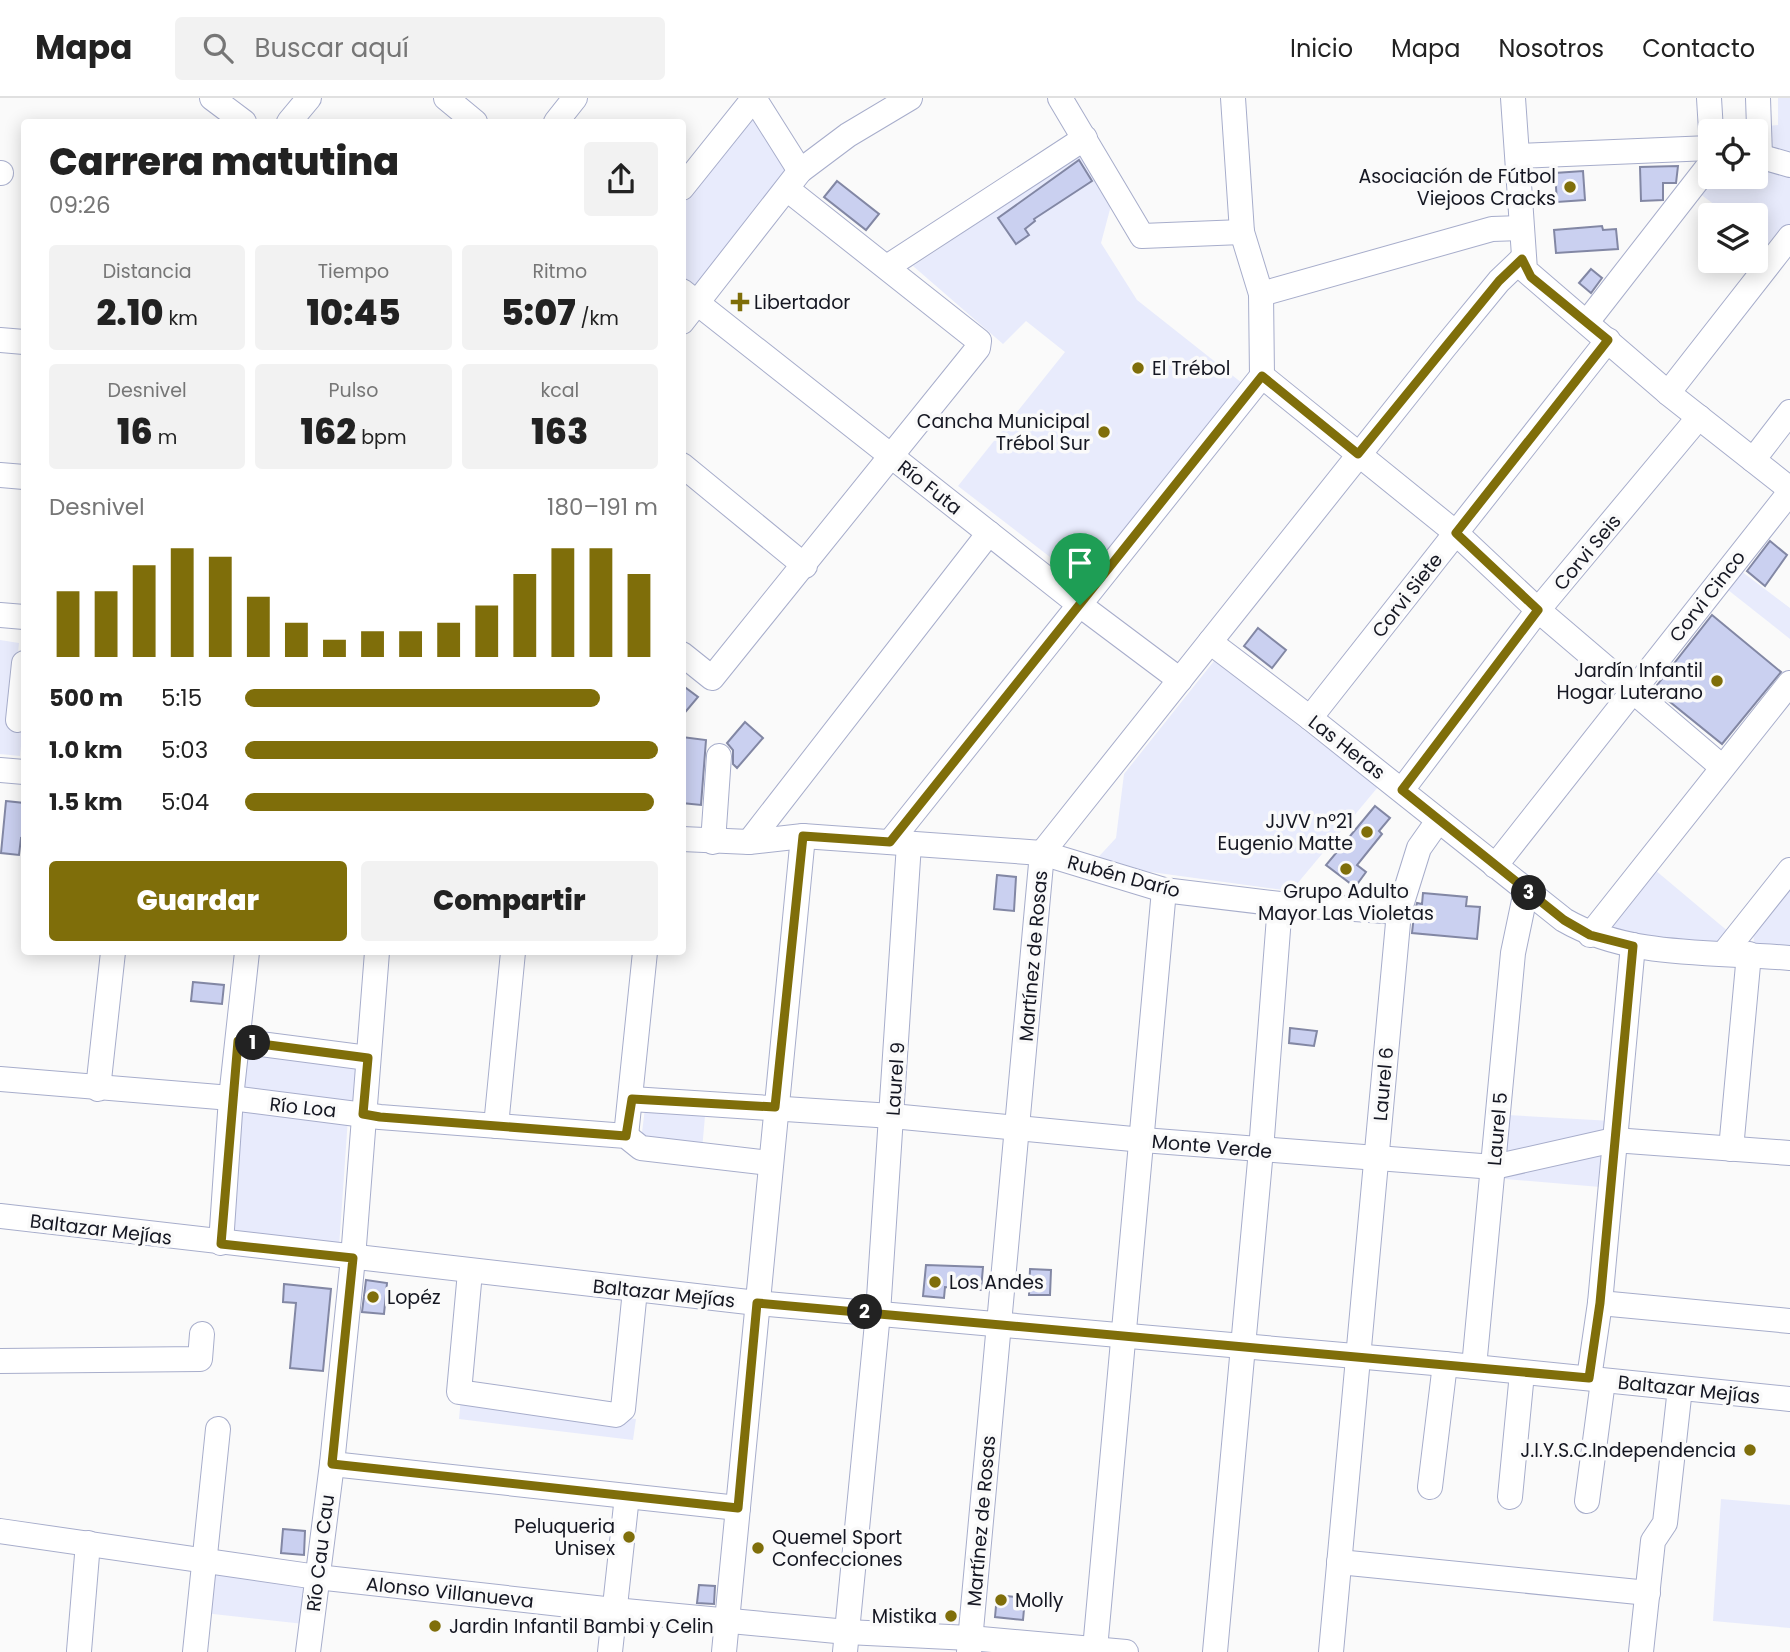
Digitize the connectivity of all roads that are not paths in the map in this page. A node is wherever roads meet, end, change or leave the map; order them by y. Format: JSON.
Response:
{"nodes":[{"id":1,"x":212,"y":98,"type":"edge"},
{"id":2,"x":309,"y":98,"type":"edge"},
{"id":3,"x":446,"y":98,"type":"edge"},
{"id":4,"x":575,"y":98,"type":"edge"},
{"id":5,"x":754,"y":98,"type":"edge"},
{"id":6,"x":910,"y":98,"type":"edge"},
{"id":7,"x":1060,"y":98,"type":"edge"},
{"id":8,"x":1233,"y":98,"type":"edge"},
{"id":9,"x":1513,"y":98,"type":"edge"},
{"id":10,"x":1709,"y":98,"type":"edge"},
{"id":11,"x":1758,"y":98,"type":"edge"},
{"id":12,"x":240,"y":119,"type":"edge"},
{"id":13,"x":292,"y":119,"type":"edge"},
{"id":14,"x":468,"y":119,"type":"edge"},
{"id":15,"x":558,"y":119,"type":"edge"},
{"id":16,"x":1710,"y":119,"type":"edge"},
{"id":17,"x":1758,"y":119,"type":"edge"},
{"id":18,"x":1085,"y":138,"type":"junction"},
{"id":19,"x":1698,"y":149,"type":"edge"},
{"id":20,"x":1519,"y":156,"type":"junction"},
{"id":21,"x":1768,"y":159,"type":"edge"},
{"id":22,"x":1790,"y":165,"type":"edge"},
{"id":23,"x":1698,"y":179,"type":"edge"},
{"id":24,"x":794,"y":180,"type":"junction"},
{"id":25,"x":686,"y":183,"type":"edge"},
{"id":26,"x":1521,"y":228,"type":"junction"},
{"id":27,"x":1242,"y":232,"type":"junction"},
{"id":28,"x":1790,"y":237,"type":"edge"},
{"id":29,"x":1522,"y":259,"type":"junction"},
{"id":30,"x":887,"y":267,"type":"junction"},
{"id":31,"x":1261,"y":294,"type":"junction"},
{"id":32,"x":688,"y":305,"type":"edge"},
{"id":33,"x":1587,"y":322,"type":"junction"},
{"id":34,"x":0,"y":340,"type":"edge"},
{"id":35,"x":1608,"y":340,"type":"junction"},
{"id":36,"x":21,"y":342,"type":"edge"},
{"id":37,"x":1262,"y":376,"type":"junction"},
{"id":38,"x":1668,"y":393,"type":"junction"},
{"id":39,"x":1790,"y":412,"type":"edge"},
{"id":40,"x":1699,"y":417,"type":"junction"},
{"id":41,"x":1358,"y":454,"type":"junction"},
{"id":42,"x":891,"y":457,"type":"junction"},
{"id":43,"x":1753,"y":460,"type":"junction"},
{"id":44,"x":686,"y":469,"type":"edge"},
{"id":45,"x":0,"y":475,"type":"edge"},
{"id":46,"x":21,"y":477,"type":"edge"},
{"id":47,"x":1790,"y":490,"type":"edge"},
{"id":48,"x":989,"y":533,"type":"junction"},
{"id":49,"x":1456,"y":533,"type":"junction"},
{"id":50,"x":805,"y":566,"type":"junction"},
{"id":51,"x":1080,"y":605,"type":"junction"},
{"id":52,"x":1538,"y":610,"type":"junction"},
{"id":53,"x":0,"y":615,"type":"edge"},
{"id":54,"x":21,"y":617,"type":"edge"},
{"id":55,"x":1210,"y":642,"type":"junction"},
{"id":56,"x":686,"y":657,"type":"edge"},
{"id":57,"x":1180,"y":680,"type":"junction"},
{"id":58,"x":1790,"y":683,"type":"edge"},
{"id":59,"x":21,"y":692,"type":"edge"},
{"id":60,"x":1632,"y":692,"type":"junction"},
{"id":61,"x":1310,"y":718,"type":"junction"},
{"id":62,"x":18,"y":720,"type":"dead end"},
{"id":63,"x":719,"y":756,"type":"dead end"},
{"id":64,"x":1722,"y":767,"type":"junction"},
{"id":65,"x":0,"y":770,"type":"edge"},
{"id":66,"x":21,"y":772,"type":"edge"},
{"id":67,"x":1402,"y":790,"type":"junction"},
{"id":68,"x":1438,"y":821,"type":"junction"},
{"id":69,"x":803,"y":836,"type":"junction"},
{"id":70,"x":686,"y":839,"type":"edge"},
{"id":71,"x":713,"y":842,"type":"junction"},
{"id":72,"x":749,"y":842,"type":"junction"},
{"id":73,"x":900,"y":843,"type":"junction"},
{"id":74,"x":1042,"y":853,"type":"junction"},
{"id":75,"x":1495,"y":866,"type":"junction"},
{"id":76,"x":1790,"y":870,"type":"edge"},
{"id":77,"x":1164,"y":890,"type":"junction"},
{"id":78,"x":1527,"y":891,"type":"junction"},
{"id":79,"x":1280,"y":904,"type":"junction"},
{"id":80,"x":1399,"y":912,"type":"junction"},
{"id":81,"x":1590,"y":935,"type":"junction"},
{"id":82,"x":1633,"y":946,"type":"junction"},
{"id":83,"x":1724,"y":953,"type":"junction"},
{"id":84,"x":1749,"y":954,"type":"junction"},
{"id":85,"x":113,"y":955,"type":"edge"},
{"id":86,"x":247,"y":955,"type":"edge"},
{"id":87,"x":377,"y":955,"type":"edge"},
{"id":88,"x":513,"y":955,"type":"edge"},
{"id":89,"x":645,"y":955,"type":"edge"},
{"id":90,"x":1790,"y":957,"type":"edge"},
{"id":91,"x":238,"y":1041,"type":"junction"},
{"id":92,"x":368,"y":1058,"type":"junction"},
{"id":93,"x":0,"y":1079,"type":"edge"},
{"id":94,"x":98,"y":1089,"type":"junction"},
{"id":95,"x":231,"y":1098,"type":"junction"},
{"id":96,"x":632,"y":1099,"type":"junction"},
{"id":97,"x":775,"y":1107,"type":"junction"},
{"id":98,"x":363,"y":1114,"type":"junction"},
{"id":99,"x":892,"y":1115,"type":"junction"},
{"id":100,"x":496,"y":1126,"type":"junction"},
{"id":101,"x":1017,"y":1128,"type":"junction"},
{"id":102,"x":626,"y":1136,"type":"junction"},
{"id":103,"x":1143,"y":1140,"type":"junction"},
{"id":104,"x":1614,"y":1140,"type":"junction"},
{"id":105,"x":1731,"y":1149,"type":"junction"},
{"id":106,"x":1261,"y":1150,"type":"junction"},
{"id":107,"x":1790,"y":1153,"type":"edge"},
{"id":108,"x":1376,"y":1158,"type":"junction"},
{"id":109,"x":770,"y":1163,"type":"junction"},
{"id":110,"x":1494,"y":1167,"type":"junction"},
{"id":111,"x":0,"y":1216,"type":"edge"},
{"id":112,"x":221,"y":1244,"type":"junction"},
{"id":113,"x":353,"y":1258,"type":"junction"},
{"id":114,"x":470,"y":1272,"type":"junction"},
{"id":115,"x":635,"y":1290,"type":"junction"},
{"id":116,"x":757,"y":1303,"type":"junction"},
{"id":117,"x":1600,"y":1303,"type":"junction"},
{"id":118,"x":878,"y":1313,"type":"junction"},
{"id":119,"x":1790,"y":1321,"type":"edge"},
{"id":120,"x":999,"y":1324,"type":"junction"},
{"id":121,"x":202,"y":1334,"type":"dead end"},
{"id":122,"x":1123,"y":1336,"type":"junction"},
{"id":123,"x":1243,"y":1346,"type":"junction"},
{"id":124,"x":1358,"y":1357,"type":"junction"},
{"id":125,"x":0,"y":1361,"type":"edge"},
{"id":126,"x":1445,"y":1364,"type":"junction"},
{"id":127,"x":1474,"y":1367,"type":"junction"},
{"id":128,"x":1522,"y":1373,"type":"junction"},
{"id":129,"x":1596,"y":1380,"type":"junction"},
{"id":130,"x":1680,"y":1388,"type":"junction"},
{"id":131,"x":1790,"y":1399,"type":"edge"},
{"id":132,"x":218,"y":1429,"type":"dead end"},
{"id":133,"x":332,"y":1464,"type":"junction"},
{"id":134,"x":1430,"y":1487,"type":"dead end"},
{"id":135,"x":627,"y":1496,"type":"junction"},
{"id":136,"x":1510,"y":1497,"type":"dead end"},
{"id":137,"x":1587,"y":1501,"type":"dead end"},
{"id":138,"x":738,"y":1508,"type":"junction"},
{"id":139,"x":0,"y":1531,"type":"edge"},
{"id":140,"x":88,"y":1543,"type":"junction"},
{"id":141,"x":203,"y":1558,"type":"junction"},
{"id":142,"x":1339,"y":1562,"type":"junction"},
{"id":143,"x":317,"y":1577,"type":"junction"},
{"id":144,"x":1648,"y":1593,"type":"junction"},
{"id":145,"x":614,"y":1610,"type":"junction"},
{"id":146,"x":727,"y":1622,"type":"junction"},
{"id":147,"x":846,"y":1642,"type":"edge"},
{"id":148,"x":970,"y":1645,"type":"edge"},
{"id":149,"x":1095,"y":1649,"type":"junction"},
{"id":150,"x":79,"y":1651,"type":"edge"},
{"id":151,"x":195,"y":1652,"type":"edge"},
{"id":152,"x":308,"y":1652,"type":"edge"},
{"id":153,"x":610,"y":1652,"type":"edge"},
{"id":154,"x":724,"y":1652,"type":"edge"},
{"id":155,"x":1126,"y":1652,"type":"edge"},
{"id":156,"x":1215,"y":1652,"type":"edge"},
{"id":157,"x":1331,"y":1652,"type":"edge"},
{"id":158,"x":1641,"y":1652,"type":"edge"}],
"edges":[{"from":1,"to":12,"type":"street"},
{"from":2,"to":13,"type":"street"},
{"from":3,"to":14,"type":"street"},
{"from":4,"to":15,"type":"street"},
{"from":5,"to":24,"type":"street"},
{"from":5,"to":25,"type":"street"},
{"from":6,"to":24,"type":"street"},
{"from":7,"to":18,"type":"street"},
{"from":8,"to":27,"type":"street"},
{"from":9,"to":20,"type":"street"},
{"from":10,"to":16,"type":"street"},
{"from":11,"to":17,"type":"street"},
{"from":18,"to":27,"type":"street"},
{"from":18,"to":30,"type":"street"},
{"from":19,"to":20,"type":"street"},
{"from":20,"to":26,"type":"street"},
{"from":21,"to":22,"type":"street"},
{"from":23,"to":33,"type":"street"},
{"from":24,"to":30,"type":"street"},
{"from":24,"to":32,"type":"street"},
{"from":26,"to":29,"type":"street"},
{"from":26,"to":31,"type":"street"},
{"from":27,"to":31,"type":"street"},
{"from":28,"to":38,"type":"street"},
{"from":29,"to":33,"type":"street"},
{"from":29,"to":41,"type":"street","name":"Martínez de Rosas"},
{"from":30,"to":42,"type":"street"},
{"from":31,"to":37,"type":"street"},
{"from":32,"to":42,"type":"street","name":"Río Futa"},
{"from":33,"to":35,"type":"street"},
{"from":34,"to":36,"type":"street"},
{"from":35,"to":38,"type":"street"},
{"from":35,"to":49,"type":"street","name":"Corvi Siete"},
{"from":37,"to":41,"type":"street"},
{"from":37,"to":51,"type":"street"},
{"from":38,"to":40,"type":"street"},
{"from":39,"to":43,"type":"street"},
{"from":40,"to":43,"type":"street"},
{"from":40,"to":52,"type":"street","name":"Corvi Seis"},
{"from":41,"to":49,"type":"street"},
{"from":41,"to":55,"type":"street","name":"Martínez de Rosas"},
{"from":42,"to":48,"type":"street","name":"Río Futa"},
{"from":42,"to":50,"type":"street"},
{"from":43,"to":47,"type":"street"},
{"from":44,"to":50,"type":"street"},
{"from":45,"to":46,"type":"street"},
{"from":47,"to":60,"type":"street","name":"Corvi Cinco"},
{"from":48,"to":51,"type":"street","name":"Río Futa"},
{"from":48,"to":72,"type":"street"},
{"from":49,"to":52,"type":"street"},
{"from":49,"to":61,"type":"street","name":"Corvi Siete"},
{"from":50,"to":56,"type":"street"},
{"from":51,"to":57,"type":"street","name":"Río Futa"},
{"from":51,"to":73,"type":"street"},
{"from":52,"to":60,"type":"street"},
{"from":52,"to":67,"type":"street","name":"Corvi Seis"},
{"from":53,"to":54,"type":"street"},
{"from":55,"to":57,"type":"street","name":"Martínez de Rosas"},
{"from":55,"to":61,"type":"street","name":"Las Heras"},
{"from":57,"to":74,"type":"street","name":"Martínez de Rosas"},
{"from":58,"to":64,"type":"street"},
{"from":59,"to":62,"type":"street"},
{"from":60,"to":64,"type":"street"},
{"from":60,"to":75,"type":"street","name":"Corvi Cinco"},
{"from":61,"to":67,"type":"street","name":"Las Heras"},
{"from":63,"to":71,"type":"street"},
{"from":64,"to":81,"type":"street"},
{"from":65,"to":66,"type":"street"},
{"from":67,"to":68,"type":"street","name":"Las Heras"},
{"from":68,"to":75,"type":"street","name":"Las Heras"},
{"from":68,"to":80,"type":"street","name":"Laurel 6"},
{"from":69,"to":72,"type":"street","name":"Rubén Darío"},
{"from":69,"to":73,"type":"street","name":"Rubén Darío"},
{"from":69,"to":97,"type":"street"},
{"from":70,"to":71,"type":"street","name":"Rubén Darío"},
{"from":71,"to":72,"type":"street","name":"Rubén Darío"},
{"from":73,"to":74,"type":"street","name":"Rubén Darío"},
{"from":73,"to":99,"type":"street","name":"Laurel 9"},
{"from":74,"to":77,"type":"street","name":"Rubén Darío"},
{"from":74,"to":101,"type":"street","name":"Martínez de Rosas"},
{"from":75,"to":78,"type":"street","name":"Las Heras"},
{"from":76,"to":83,"type":"street"},
{"from":77,"to":79,"type":"street","name":"Rubén Darío"},
{"from":77,"to":103,"type":"street"},
{"from":78,"to":81,"type":"street","name":"Las Heras"},
{"from":78,"to":110,"type":"street","name":"Laurel 5"},
{"from":79,"to":80,"type":"street","name":"Rubén Darío"},
{"from":79,"to":106,"type":"street"},
{"from":80,"to":108,"type":"street","name":"Laurel 6"},
{"from":81,"to":82,"type":"street","name":"Las Heras"},
{"from":82,"to":83,"type":"street","name":"Las Heras"},
{"from":82,"to":104,"type":"street"},
{"from":83,"to":84,"type":"street","name":"Las Heras"},
{"from":84,"to":90,"type":"street","name":"Las Heras"},
{"from":84,"to":105,"type":"street"},
{"from":85,"to":94,"type":"street"},
{"from":86,"to":91,"type":"street"},
{"from":87,"to":92,"type":"street","name":"Río Cau Cau"},
{"from":88,"to":100,"type":"street"},
{"from":89,"to":96,"type":"street"},
{"from":91,"to":92,"type":"street"},
{"from":91,"to":95,"type":"street"},
{"from":92,"to":98,"type":"street","name":"Río Cau Cau"},
{"from":93,"to":94,"type":"street","name":"Río Loa"},
{"from":94,"to":95,"type":"street","name":"Río Loa"},
{"from":95,"to":98,"type":"street","name":"Río Loa"},
{"from":95,"to":112,"type":"street"},
{"from":96,"to":97,"type":"street","name":"Monte Verde"},
{"from":96,"to":102,"type":"street"},
{"from":97,"to":99,"type":"street","name":"Monte Verde"},
{"from":97,"to":109,"type":"street"},
{"from":98,"to":100,"type":"street","name":"Río Loa"},
{"from":98,"to":113,"type":"street","name":"Río Cau Cau"},
{"from":99,"to":101,"type":"street","name":"Monte Verde"},
{"from":99,"to":118,"type":"street","name":"Laurel 9"},
{"from":100,"to":102,"type":"street","name":"Río Loa"},
{"from":101,"to":103,"type":"street","name":"Monte Verde"},
{"from":101,"to":120,"type":"street","name":"Martínez de Rosas"},
{"from":102,"to":109,"type":"street","name":"Río Loa"},
{"from":103,"to":106,"type":"street","name":"Monte Verde"},
{"from":103,"to":122,"type":"street"},
{"from":104,"to":105,"type":"street","name":"Monte Verde"},
{"from":104,"to":110,"type":"street","name":"Monte Verde"},
{"from":104,"to":117,"type":"street"},
{"from":105,"to":107,"type":"street","name":"Monte Verde"},
{"from":106,"to":108,"type":"street","name":"Monte Verde"},
{"from":106,"to":123,"type":"street"},
{"from":108,"to":110,"type":"street","name":"Monte Verde"},
{"from":108,"to":124,"type":"street","name":"Laurel 6"},
{"from":109,"to":116,"type":"street"},
{"from":110,"to":127,"type":"street","name":"Laurel 5"},
{"from":111,"to":112,"type":"street","name":"Baltazar Mejías"},
{"from":112,"to":113,"type":"street","name":"Baltazar Mejías"},
{"from":113,"to":114,"type":"street","name":"Baltazar Mejías"},
{"from":113,"to":133,"type":"street","name":"Río Cau Cau"},
{"from":114,"to":115,"type":"street","name":"Baltazar Mejías"},
{"from":114,"to":115,"type":"street"},
{"from":115,"to":116,"type":"street","name":"Baltazar Mejías"},
{"from":116,"to":118,"type":"street","name":"Baltazar Mejías"},
{"from":116,"to":138,"type":"street"},
{"from":117,"to":119,"type":"street"},
{"from":117,"to":129,"type":"street"},
{"from":118,"to":120,"type":"street","name":"Baltazar Mejías"},
{"from":118,"to":147,"type":"street","name":"Laurel 9"},
{"from":120,"to":122,"type":"street","name":"Baltazar Mejías"},
{"from":120,"to":148,"type":"street","name":"Martínez de Rosas"},
{"from":121,"to":125,"type":"street"},
{"from":122,"to":123,"type":"street","name":"Baltazar Mejías"},
{"from":122,"to":149,"type":"street"},
{"from":123,"to":124,"type":"street","name":"Baltazar Mejías"},
{"from":123,"to":156,"type":"street"},
{"from":124,"to":126,"type":"street","name":"Baltazar Mejías"},
{"from":124,"to":142,"type":"street","name":"Laurel 6"},
{"from":126,"to":127,"type":"street","name":"Baltazar Mejías"},
{"from":126,"to":134,"type":"street"},
{"from":127,"to":128,"type":"street","name":"Baltazar Mejías"},
{"from":128,"to":129,"type":"street","name":"Baltazar Mejías"},
{"from":128,"to":136,"type":"street"},
{"from":129,"to":130,"type":"street","name":"Baltazar Mejías"},
{"from":129,"to":137,"type":"street"},
{"from":130,"to":131,"type":"street","name":"Baltazar Mejías"},
{"from":130,"to":144,"type":"street"},
{"from":132,"to":141,"type":"street"},
{"from":133,"to":135,"type":"street"},
{"from":133,"to":143,"type":"street","name":"Río Cau Cau"},
{"from":135,"to":138,"type":"street"},
{"from":135,"to":145,"type":"street"},
{"from":138,"to":146,"type":"street"},
{"from":139,"to":140,"type":"street","name":"Alonso Villanueva"},
{"from":140,"to":141,"type":"street","name":"Alonso Villanueva"},
{"from":140,"to":150,"type":"street"},
{"from":141,"to":143,"type":"street","name":"Alonso Villanueva"},
{"from":141,"to":151,"type":"street"},
{"from":142,"to":144,"type":"street"},
{"from":142,"to":157,"type":"street","name":"Laurel 6"},
{"from":143,"to":145,"type":"street","name":"Alonso Villanueva"},
{"from":143,"to":152,"type":"street","name":"Río Cau Cau"},
{"from":144,"to":158,"type":"street"},
{"from":145,"to":146,"type":"street","name":"Alonso Villanueva"},
{"from":145,"to":153,"type":"street"},
{"from":146,"to":147,"type":"street","name":"Alonso Villanueva"},
{"from":146,"to":154,"type":"street"},
{"from":147,"to":148,"type":"street","name":"Alonso Villanueva"},
{"from":148,"to":149,"type":"street","name":"Alonso Villanueva"},
{"from":149,"to":155,"type":"street","name":"Alonso Villanueva"}]}
